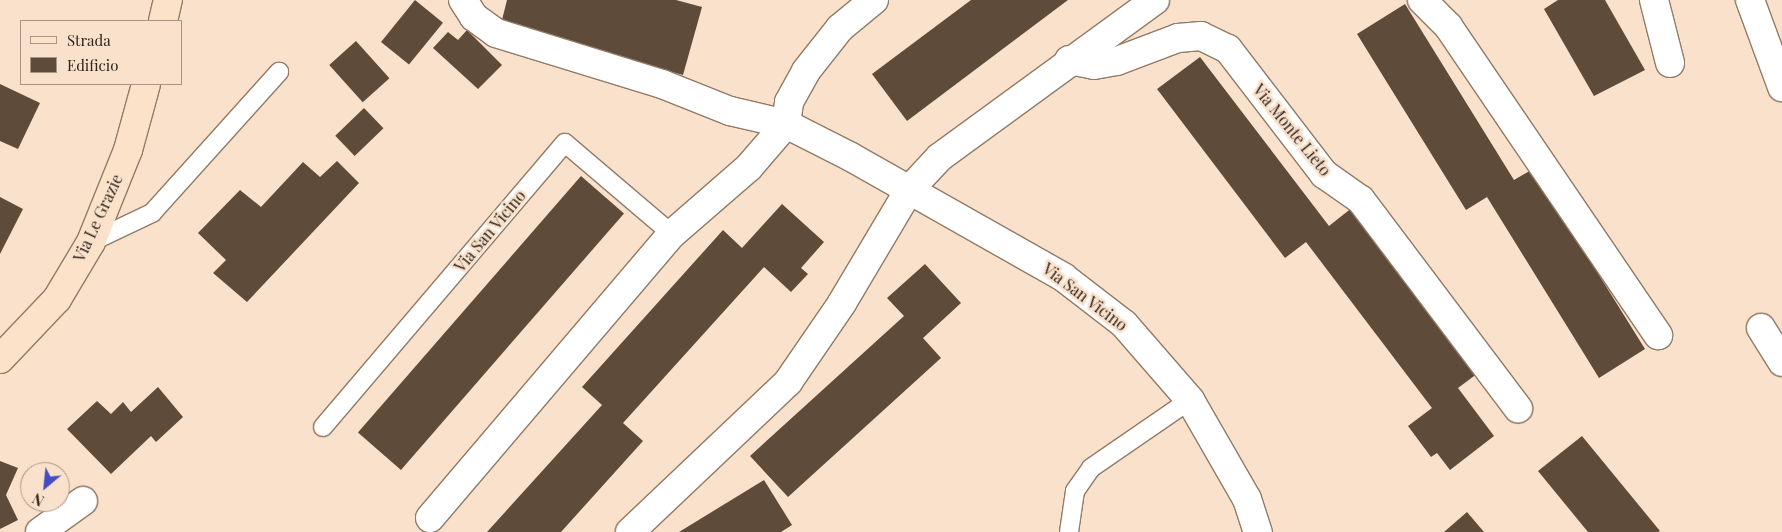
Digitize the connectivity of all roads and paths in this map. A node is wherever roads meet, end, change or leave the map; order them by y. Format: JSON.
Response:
{"nodes":[{"id":1,"x":168,"y":0,"type":"edge"},
{"id":2,"x":463,"y":0,"type":"edge"},
{"id":3,"x":874,"y":0,"type":"edge"},
{"id":4,"x":1155,"y":0,"type":"edge"},
{"id":5,"x":1422,"y":0,"type":"edge"},
{"id":6,"x":1654,"y":0,"type":"edge"},
{"id":7,"x":1750,"y":0,"type":"edge"},
{"id":8,"x":163,"y":20,"type":"edge"},
{"id":9,"x":1070,"y":60,"type":"junction"},
{"id":10,"x":1670,"y":63,"type":"dead end"},
{"id":11,"x":279,"y":72,"type":"dead end"},
{"id":12,"x":146,"y":85,"type":"edge"},
{"id":13,"x":1782,"y":87,"type":"edge"},
{"id":14,"x":786,"y":124,"type":"junction"},
{"id":15,"x":909,"y":190,"type":"junction"},
{"id":16,"x":672,"y":234,"type":"junction"},
{"id":17,"x":91,"y":242,"type":"junction"},
{"id":18,"x":1762,"y":328,"type":"dead end"},
{"id":19,"x":1658,"y":335,"type":"dead end"},
{"id":20,"x":0,"y":359,"type":"edge"},
{"id":21,"x":1782,"y":362,"type":"edge"},
{"id":22,"x":1190,"y":400,"type":"junction"},
{"id":23,"x":1518,"y":408,"type":"dead end"},
{"id":24,"x":323,"y":427,"type":"dead end"},
{"id":25,"x":83,"y":501,"type":"dead end"},
{"id":26,"x":430,"y":518,"type":"dead end"},
{"id":27,"x":40,"y":532,"type":"edge"},
{"id":28,"x":630,"y":532,"type":"edge"},
{"id":29,"x":1069,"y":532,"type":"edge"},
{"id":30,"x":1258,"y":532,"type":"edge"}],
"edges":[{"from":1,"to":8,"type":"main road"},
{"from":2,"to":14,"type":"street","name":"Via San Vicino"},
{"from":3,"to":14,"type":"street"},
{"from":4,"to":9,"type":"street"},
{"from":5,"to":19,"type":"street"},
{"from":6,"to":10,"type":"street"},
{"from":7,"to":13,"type":"street"},
{"from":9,"to":15,"type":"street"},
{"from":9,"to":23,"type":"street","name":"Via Monte Lieto"},
{"from":11,"to":17,"type":"lane"},
{"from":12,"to":17,"type":"main road","name":"Via Le Grazie"},
{"from":14,"to":15,"type":"street","name":"Via San Vicino"},
{"from":14,"to":16,"type":"street"},
{"from":15,"to":22,"type":"street","name":"Via San Vicino"},
{"from":15,"to":28,"type":"street"},
{"from":16,"to":24,"type":"lane","name":"Via San Vicino"},
{"from":16,"to":26,"type":"street"},
{"from":17,"to":20,"type":"main road","name":"Via Le Grazie"},
{"from":18,"to":21,"type":"street"},
{"from":22,"to":29,"type":"lane"},
{"from":22,"to":30,"type":"street","name":"Via San Vicino"},
{"from":25,"to":27,"type":"street"}]}
